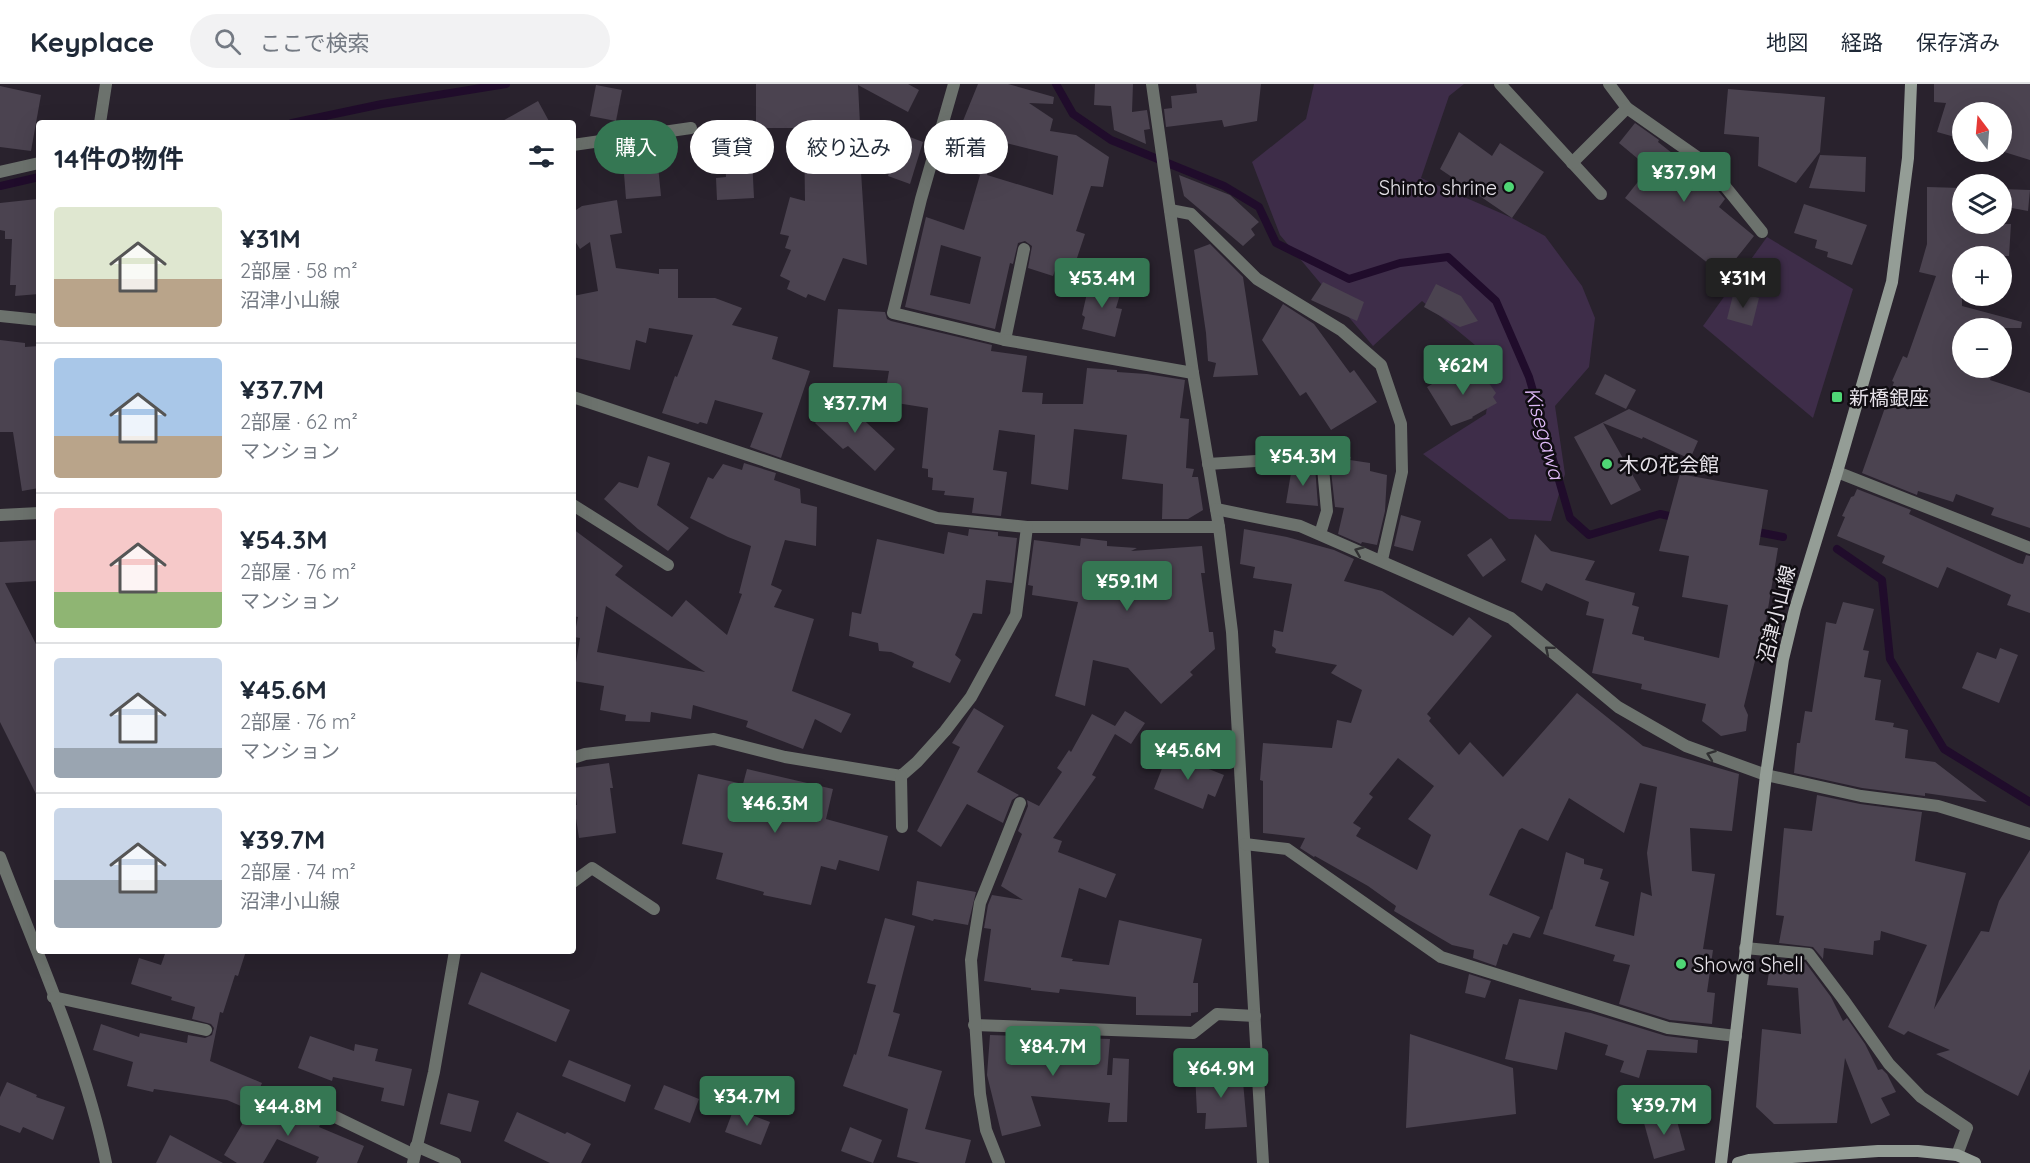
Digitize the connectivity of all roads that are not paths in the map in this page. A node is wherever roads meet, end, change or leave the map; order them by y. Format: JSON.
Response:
{"nodes":[{"id":1,"x":106,"y":84,"type":"edge"},
{"id":2,"x":1152,"y":84,"type":"edge"},
{"id":3,"x":1500,"y":84,"type":"edge"},
{"id":4,"x":1609,"y":84,"type":"edge"},
{"id":5,"x":1911,"y":84,"type":"edge"},
{"id":6,"x":949,"y":86,"type":"edge"},
{"id":7,"x":1627,"y":108,"type":"junction"},
{"id":8,"x":100,"y":120,"type":"edge"},
{"id":9,"x":690,"y":128,"type":"edge"},
{"id":10,"x":576,"y":143,"type":"edge"},
{"id":11,"x":1572,"y":163,"type":"junction"},
{"id":12,"x":36,"y":164,"type":"edge"},
{"id":13,"x":0,"y":172,"type":"edge"},
{"id":14,"x":1601,"y":194,"type":"dead end"},
{"id":15,"x":1170,"y":210,"type":"junction"},
{"id":16,"x":1762,"y":232,"type":"dead end"},
{"id":17,"x":1024,"y":249,"type":"dead end"},
{"id":18,"x":0,"y":316,"type":"edge"},
{"id":19,"x":36,"y":320,"type":"edge"},
{"id":20,"x":1005,"y":340,"type":"junction"},
{"id":21,"x":1193,"y":373,"type":"junction"},
{"id":22,"x":576,"y":398,"type":"edge"},
{"id":23,"x":1208,"y":464,"type":"junction"},
{"id":24,"x":1837,"y":472,"type":"junction"},
{"id":25,"x":576,"y":507,"type":"edge"},
{"id":26,"x":1216,"y":508,"type":"junction"},
{"id":27,"x":36,"y":513,"type":"edge"},
{"id":28,"x":0,"y":515,"type":"edge"},
{"id":29,"x":1027,"y":527,"type":"junction"},
{"id":30,"x":1219,"y":527,"type":"junction"},
{"id":31,"x":1320,"y":534,"type":"junction"},
{"id":32,"x":2030,"y":548,"type":"edge"},
{"id":33,"x":1382,"y":560,"type":"junction"},
{"id":34,"x":668,"y":565,"type":"dead end"},
{"id":35,"x":576,"y":757,"type":"edge"},
{"id":36,"x":1766,"y":775,"type":"junction"},
{"id":37,"x":901,"y":776,"type":"junction"},
{"id":38,"x":1020,"y":803,"type":"dead end"},
{"id":39,"x":903,"y":827,"type":"dead end"},
{"id":40,"x":2030,"y":834,"type":"edge"},
{"id":41,"x":1245,"y":844,"type":"junction"},
{"id":42,"x":0,"y":857,"type":"edge"},
{"id":43,"x":576,"y":880,"type":"edge"},
{"id":44,"x":654,"y":909,"type":"dead end"},
{"id":45,"x":1745,"y":948,"type":"junction"},
{"id":46,"x":36,"y":952,"type":"edge"},
{"id":47,"x":37,"y":954,"type":"edge"},
{"id":48,"x":454,"y":954,"type":"edge"},
{"id":49,"x":53,"y":997,"type":"junction"},
{"id":50,"x":1255,"y":1016,"type":"junction"},
{"id":51,"x":974,"y":1025,"type":"junction"},
{"id":52,"x":206,"y":1030,"type":"dead end"},
{"id":53,"x":1736,"y":1036,"type":"junction"},
{"id":54,"x":294,"y":1097,"type":"dead end"},
{"id":55,"x":414,"y":1155,"type":"edge"},
{"id":56,"x":1958,"y":1155,"type":"junction"},
{"id":57,"x":106,"y":1163,"type":"edge"},
{"id":58,"x":454,"y":1163,"type":"edge"},
{"id":59,"x":999,"y":1163,"type":"edge"},
{"id":60,"x":1263,"y":1163,"type":"edge"},
{"id":61,"x":1721,"y":1163,"type":"edge"},
{"id":62,"x":1738,"y":1163,"type":"edge"},
{"id":63,"x":1975,"y":1163,"type":"edge"}],
"edges":[{"from":1,"to":8,"type":"street"},
{"from":2,"to":15,"type":"street"},
{"from":3,"to":11,"type":"street"},
{"from":4,"to":7,"type":"street"},
{"from":5,"to":24,"type":"main road","name":"沼津小山線"},
{"from":6,"to":20,"type":"street"},
{"from":7,"to":11,"type":"street"},
{"from":7,"to":16,"type":"street"},
{"from":9,"to":10,"type":"street"},
{"from":11,"to":14,"type":"street"},
{"from":12,"to":13,"type":"street"},
{"from":15,"to":21,"type":"street"},
{"from":15,"to":33,"type":"street"},
{"from":17,"to":20,"type":"street"},
{"from":18,"to":19,"type":"street"},
{"from":20,"to":21,"type":"street"},
{"from":21,"to":23,"type":"street"},
{"from":22,"to":29,"type":"street"},
{"from":23,"to":26,"type":"street"},
{"from":23,"to":31,"type":"street"},
{"from":24,"to":32,"type":"street"},
{"from":24,"to":36,"type":"main road","name":"沼津小山線"},
{"from":25,"to":34,"type":"street"},
{"from":26,"to":30,"type":"street"},
{"from":26,"to":31,"type":"street"},
{"from":27,"to":28,"type":"street"},
{"from":29,"to":30,"type":"street"},
{"from":29,"to":37,"type":"street"},
{"from":30,"to":41,"type":"street"},
{"from":33,"to":31,"type":"street","one_way":true},
{"from":36,"to":33,"type":"street","one_way":true},
{"from":35,"to":37,"type":"street"},
{"from":36,"to":40,"type":"street"},
{"from":36,"to":45,"type":"main road","name":"沼津小山線"},
{"from":37,"to":39,"type":"street"},
{"from":38,"to":51,"type":"street"},
{"from":41,"to":50,"type":"street"},
{"from":41,"to":53,"type":"street"},
{"from":42,"to":46,"type":"street"},
{"from":43,"to":44,"type":"street"},
{"from":45,"to":53,"type":"main road","name":"沼津小山線"},
{"from":45,"to":56,"type":"street"},
{"from":47,"to":49,"type":"street"},
{"from":48,"to":55,"type":"street"},
{"from":49,"to":52,"type":"street"},
{"from":49,"to":57,"type":"street"},
{"from":50,"to":51,"type":"street"},
{"from":50,"to":60,"type":"street"},
{"from":51,"to":59,"type":"street"},
{"from":53,"to":61,"type":"main road","name":"沼津小山線"},
{"from":54,"to":55,"type":"street"},
{"from":55,"to":58,"type":"street"},
{"from":56,"to":62,"type":"main road"},
{"from":56,"to":63,"type":"main road"}]}
